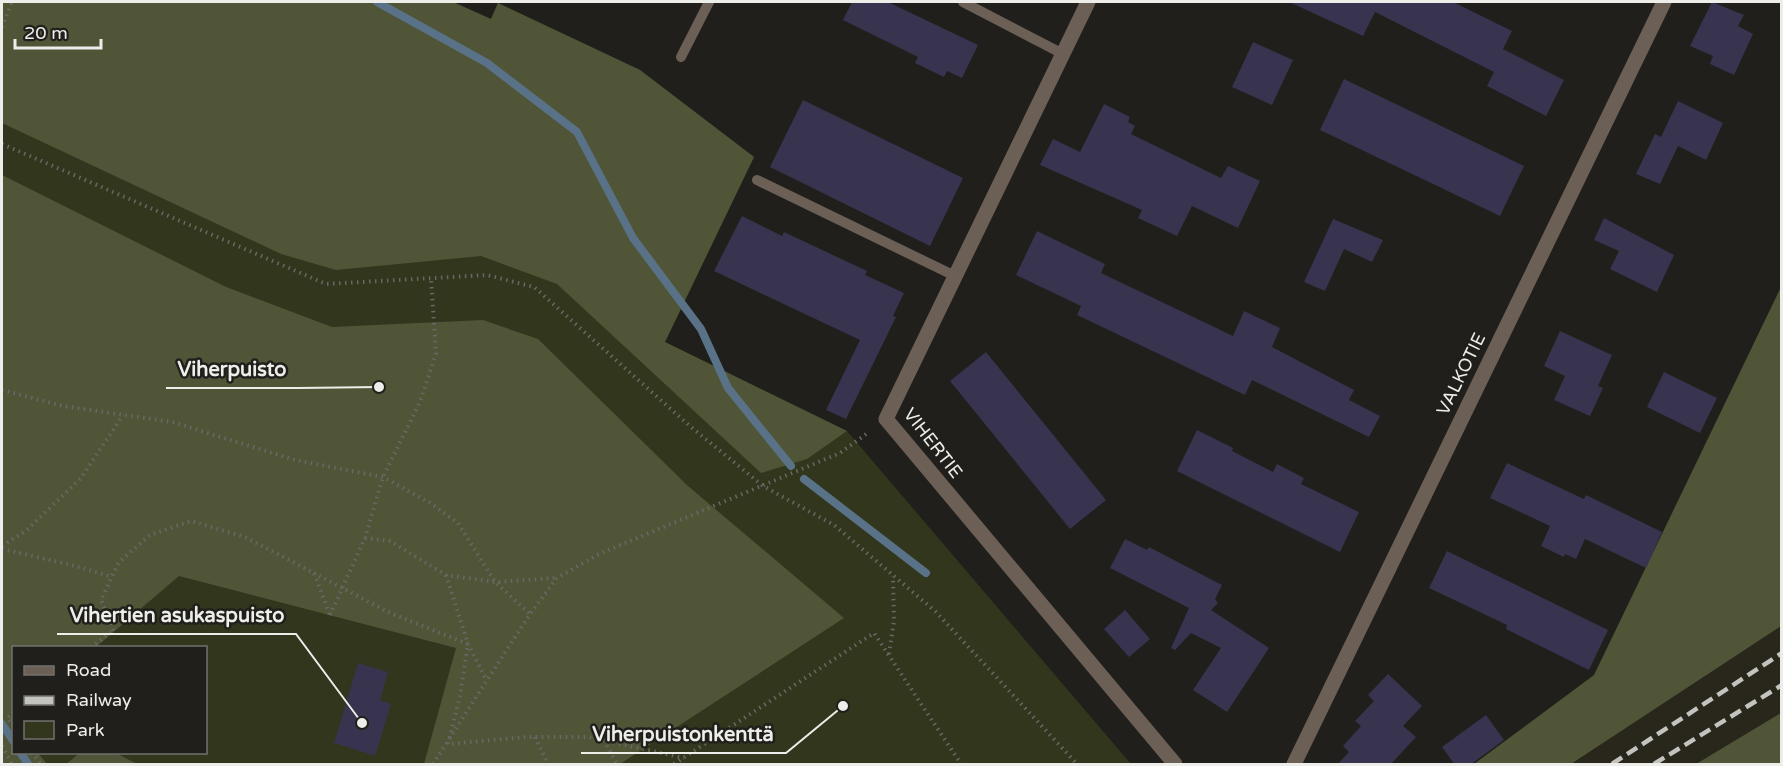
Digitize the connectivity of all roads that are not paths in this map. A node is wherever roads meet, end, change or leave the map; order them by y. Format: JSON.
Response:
{"nodes":[{"id":1,"x":709,"y":2,"type":"edge"},
{"id":2,"x":963,"y":2,"type":"edge"},
{"id":3,"x":1088,"y":2,"type":"edge"},
{"id":4,"x":1664,"y":2,"type":"edge"},
{"id":5,"x":1063,"y":54,"type":"junction"},
{"id":6,"x":681,"y":57,"type":"dead end"},
{"id":7,"x":757,"y":180,"type":"dead end"},
{"id":8,"x":955,"y":276,"type":"junction"},
{"id":9,"x":1175,"y":765,"type":"edge"},
{"id":10,"x":1294,"y":765,"type":"edge"}],
"edges":[{"from":1,"to":6,"type":"lane"},
{"from":2,"to":5,"type":"lane"},
{"from":3,"to":5,"type":"street","name":"VIHERTIE"},
{"from":4,"to":10,"type":"street","name":"VALKOTIE"},
{"from":5,"to":8,"type":"street","name":"VIHERTIE"},
{"from":7,"to":8,"type":"lane"},
{"from":8,"to":9,"type":"street","name":"VIHERTIE"}]}
